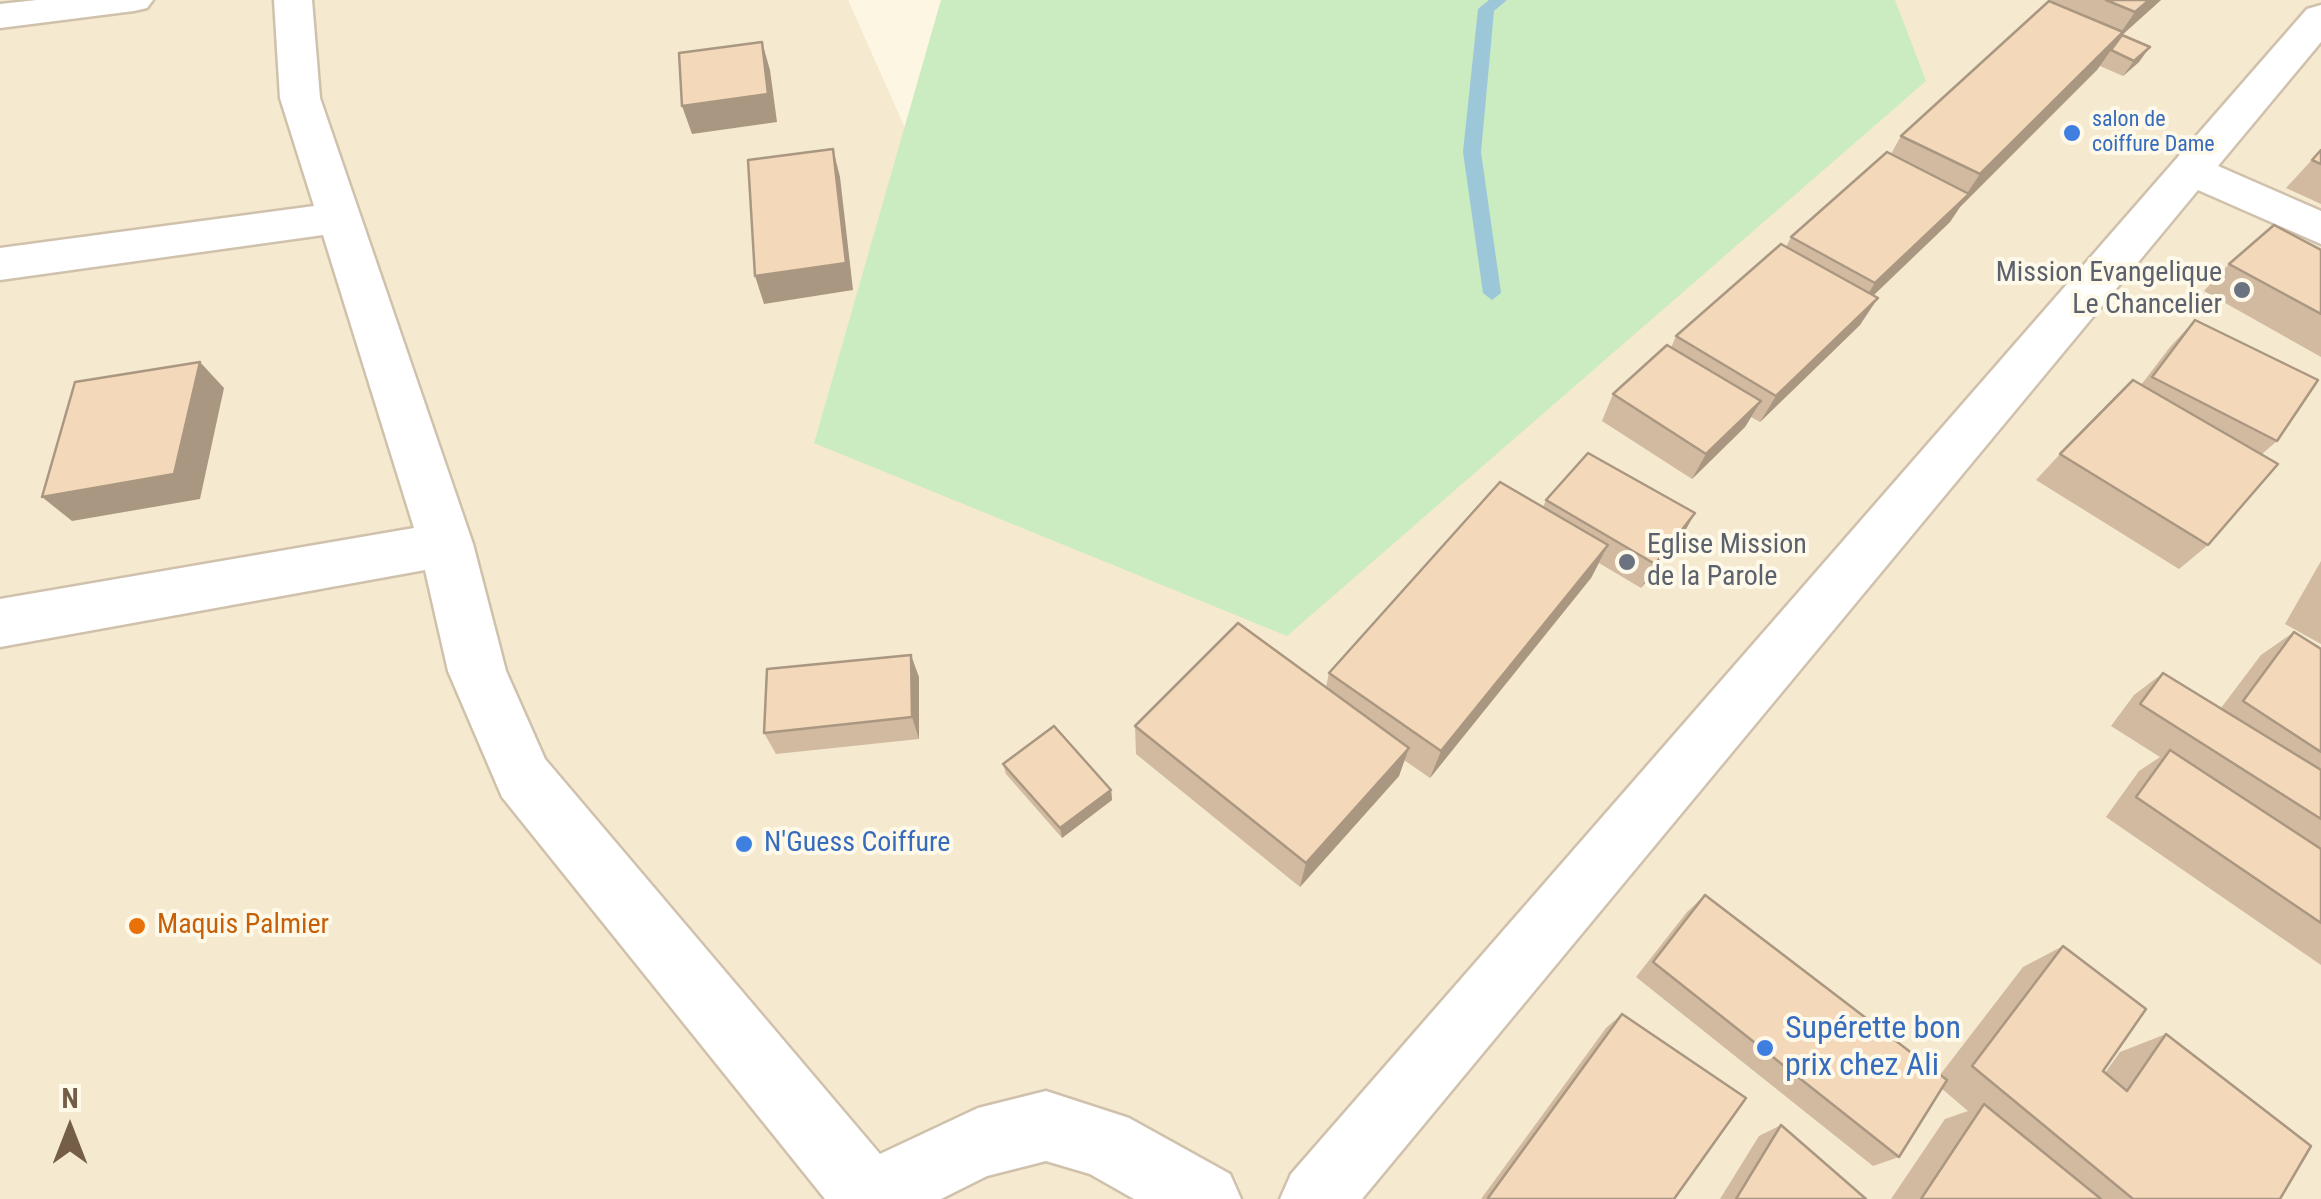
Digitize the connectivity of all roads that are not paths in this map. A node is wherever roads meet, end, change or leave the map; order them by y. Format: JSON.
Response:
{"nodes":[{"id":1,"x":134,"y":0,"type":"edge"},
{"id":2,"x":293,"y":0,"type":"edge"},
{"id":3,"x":0,"y":16,"type":"edge"},
{"id":4,"x":2321,"y":17,"type":"edge"},
{"id":5,"x":2191,"y":170,"type":"junction"},
{"id":6,"x":338,"y":218,"type":"junction"},
{"id":7,"x":2321,"y":229,"type":"edge"},
{"id":8,"x":0,"y":264,"type":"edge"},
{"id":9,"x":446,"y":544,"type":"junction"},
{"id":10,"x":0,"y":623,"type":"edge"},
{"id":11,"x":869,"y":1198,"type":"edge"},
{"id":12,"x":1205,"y":1199,"type":"edge"},
{"id":13,"x":1316,"y":1199,"type":"edge"}],
"edges":[{"from":1,"to":3,"type":"street"},
{"from":2,"to":6,"type":"street"},
{"from":4,"to":5,"type":"street"},
{"from":5,"to":7,"type":"street"},
{"from":5,"to":13,"type":"street"},
{"from":6,"to":8,"type":"street"},
{"from":6,"to":9,"type":"street"},
{"from":9,"to":10,"type":"street"},
{"from":9,"to":11,"type":"street"},
{"from":11,"to":12,"type":"street"}]}
